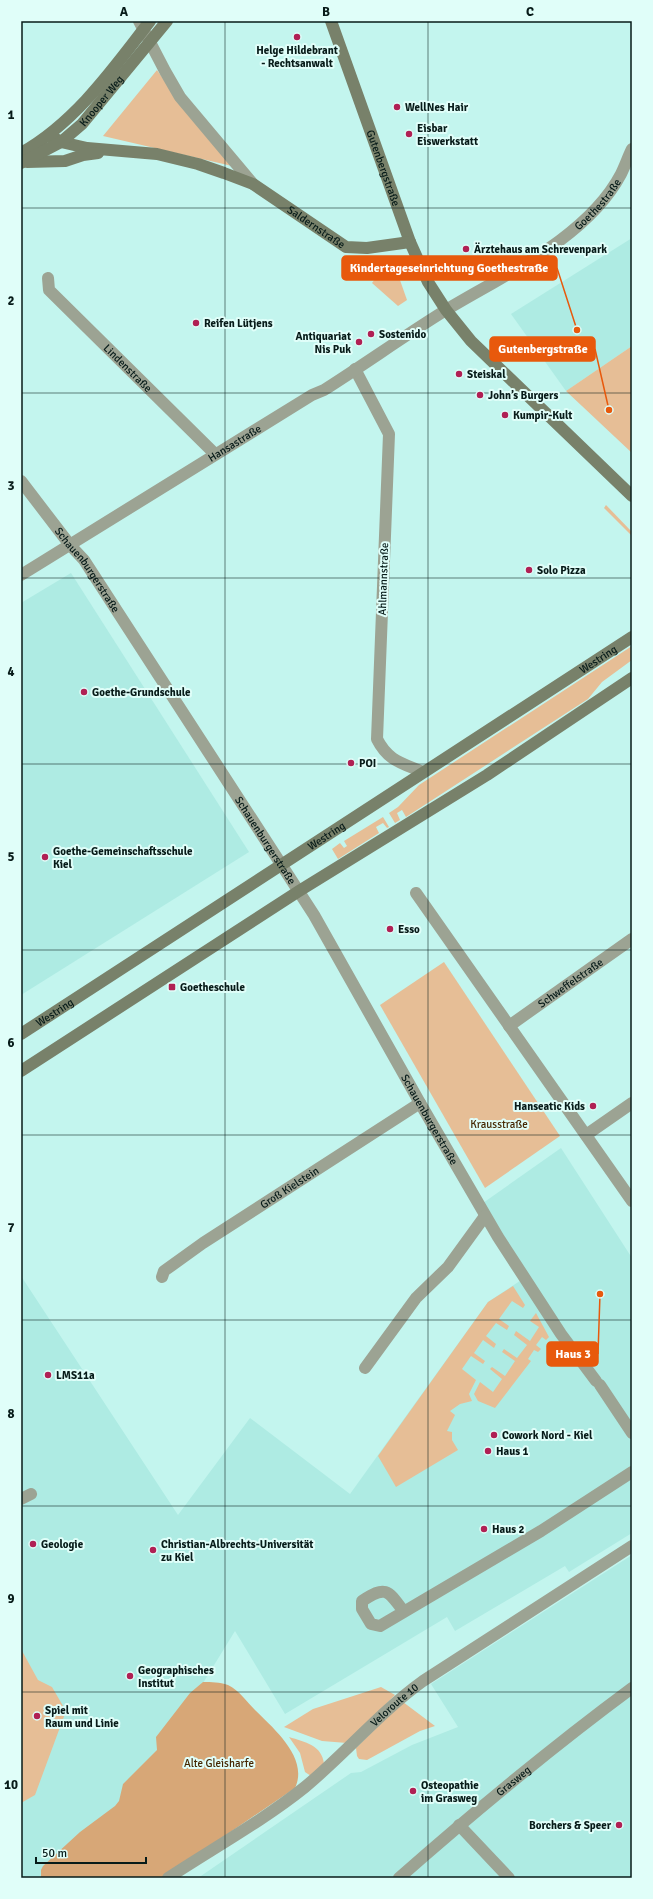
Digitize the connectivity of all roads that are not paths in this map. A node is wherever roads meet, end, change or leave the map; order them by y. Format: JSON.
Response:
{"nodes":[{"id":1,"x":167,"y":21,"type":"edge"},
{"id":2,"x":331,"y":21,"type":"edge"},
{"id":3,"x":144,"y":24,"type":"edge"},
{"id":4,"x":150,"y":42,"type":"junction"},
{"id":5,"x":49,"y":135,"type":"junction"},
{"id":6,"x":61,"y":142,"type":"junction"},
{"id":7,"x":632,"y":149,"type":"edge"},
{"id":8,"x":112,"y":151,"type":"junction"},
{"id":9,"x":21,"y":159,"type":"edge"},
{"id":10,"x":253,"y":184,"type":"junction"},
{"id":11,"x":410,"y":242,"type":"junction"},
{"id":12,"x":48,"y":278,"type":"dead end"},
{"id":13,"x":446,"y":310,"type":"junction"},
{"id":14,"x":355,"y":369,"type":"junction"},
{"id":15,"x":215,"y":454,"type":"junction"},
{"id":16,"x":21,"y":481,"type":"edge"},
{"id":17,"x":632,"y":496,"type":"edge"},
{"id":18,"x":70,"y":545,"type":"junction"},
{"id":19,"x":21,"y":575,"type":"edge"},
{"id":20,"x":632,"y":637,"type":"edge"},
{"id":21,"x":632,"y":678,"type":"edge"},
{"id":22,"x":423,"y":772,"type":"junction"},
{"id":23,"x":282,"y":864,"type":"junction"},
{"id":24,"x":299,"y":891,"type":"junction"},
{"id":25,"x":416,"y":893,"type":"dead end"},
{"id":26,"x":632,"y":939,"type":"edge"},
{"id":27,"x":509,"y":1026,"type":"junction"},
{"id":28,"x":21,"y":1034,"type":"edge"},
{"id":29,"x":21,"y":1071,"type":"edge"},
{"id":30,"x":420,"y":1103,"type":"junction"},
{"id":31,"x":632,"y":1103,"type":"edge"},
{"id":32,"x":586,"y":1135,"type":"junction"},
{"id":33,"x":632,"y":1201,"type":"edge"},
{"id":34,"x":485,"y":1216,"type":"junction"},
{"id":35,"x":162,"y":1276,"type":"dead end"},
{"id":36,"x":365,"y":1368,"type":"dead end"},
{"id":37,"x":632,"y":1433,"type":"edge"},
{"id":38,"x":632,"y":1472,"type":"edge"},
{"id":39,"x":632,"y":1546,"type":"edge"},
{"id":40,"x":404,"y":1612,"type":"dead end"},
{"id":41,"x":632,"y":1688,"type":"edge"},
{"id":42,"x":459,"y":1825,"type":"junction"},
{"id":43,"x":168,"y":1878,"type":"edge"},
{"id":44,"x":399,"y":1878,"type":"edge"},
{"id":45,"x":509,"y":1878,"type":"edge"}],
"edges":[{"from":1,"to":4,"type":"main road","name":"Knooper Weg"},
{"from":2,"to":11,"type":"main road","name":"Gutenbergstraße"},
{"from":3,"to":4,"type":"street","name":"Saldernstraße"},
{"from":3,"to":5,"type":"main road","name":"Knooper Weg"},
{"from":4,"to":6,"type":"main road","name":"Knooper Weg"},
{"from":4,"to":10,"type":"street","name":"Saldernstraße"},
{"from":5,"to":6,"type":"main road","name":"Saldernstraße"},
{"from":5,"to":9,"type":"main road","name":"Knooper Weg"},
{"from":6,"to":8,"type":"main road","name":"Saldernstraße"},
{"from":6,"to":9,"type":"main road","name":"Knooper Weg"},
{"from":7,"to":13,"type":"street","name":"Goethestraße"},
{"from":8,"to":9,"type":"main road","name":"Saldernstraße"},
{"from":8,"to":10,"type":"main road","name":"Saldernstraße"},
{"from":10,"to":11,"type":"main road","name":"Saldernstraße"},
{"from":11,"to":13,"type":"main road","name":"Gutenbergstraße"},
{"from":12,"to":15,"type":"street","name":"Lindenstraße"},
{"from":13,"to":14,"type":"street","name":"Hansastraße"},
{"from":13,"to":17,"type":"main road","name":"Gutenbergstraße"},
{"from":14,"to":15,"type":"street","name":"Hansastraße"},
{"from":14,"to":22,"type":"street","name":"Ahlmannstraße"},
{"from":15,"to":18,"type":"street","name":"Hansastraße"},
{"from":16,"to":18,"type":"street","name":"Schauenburgerstraße"},
{"from":18,"to":19,"type":"street","name":"Hansastraße"},
{"from":18,"to":23,"type":"street","name":"Schauenburgerstraße"},
{"from":20,"to":22,"type":"main road","name":"Westring"},
{"from":21,"to":24,"type":"main road"},
{"from":22,"to":23,"type":"main road","name":"Westring"},
{"from":23,"to":24,"type":"street","name":"Schauenburgerstraße"},
{"from":23,"to":28,"type":"main road","name":"Westring"},
{"from":24,"to":29,"type":"main road"},
{"from":24,"to":30,"type":"street","name":"Schauenburgerstraße"},
{"from":25,"to":27,"type":"street"},
{"from":26,"to":27,"type":"street","name":"Schweffelstraße"},
{"from":27,"to":32,"type":"street"},
{"from":30,"to":34,"type":"street","name":"Schauenburgerstraße"},
{"from":30,"to":35,"type":"street","name":"Groß Kielstein"},
{"from":31,"to":32,"type":"street"},
{"from":32,"to":33,"type":"street"},
{"from":34,"to":36,"type":"street"},
{"from":34,"to":37,"type":"street","name":"Schauenburgerstraße"},
{"from":38,"to":40,"type":"street"},
{"from":39,"to":43,"type":"street","name":"Veloroute 10"},
{"from":41,"to":42,"type":"street","name":"Grasweg"},
{"from":42,"to":44,"type":"street","name":"Grasweg"},
{"from":42,"to":45,"type":"street"}]}
